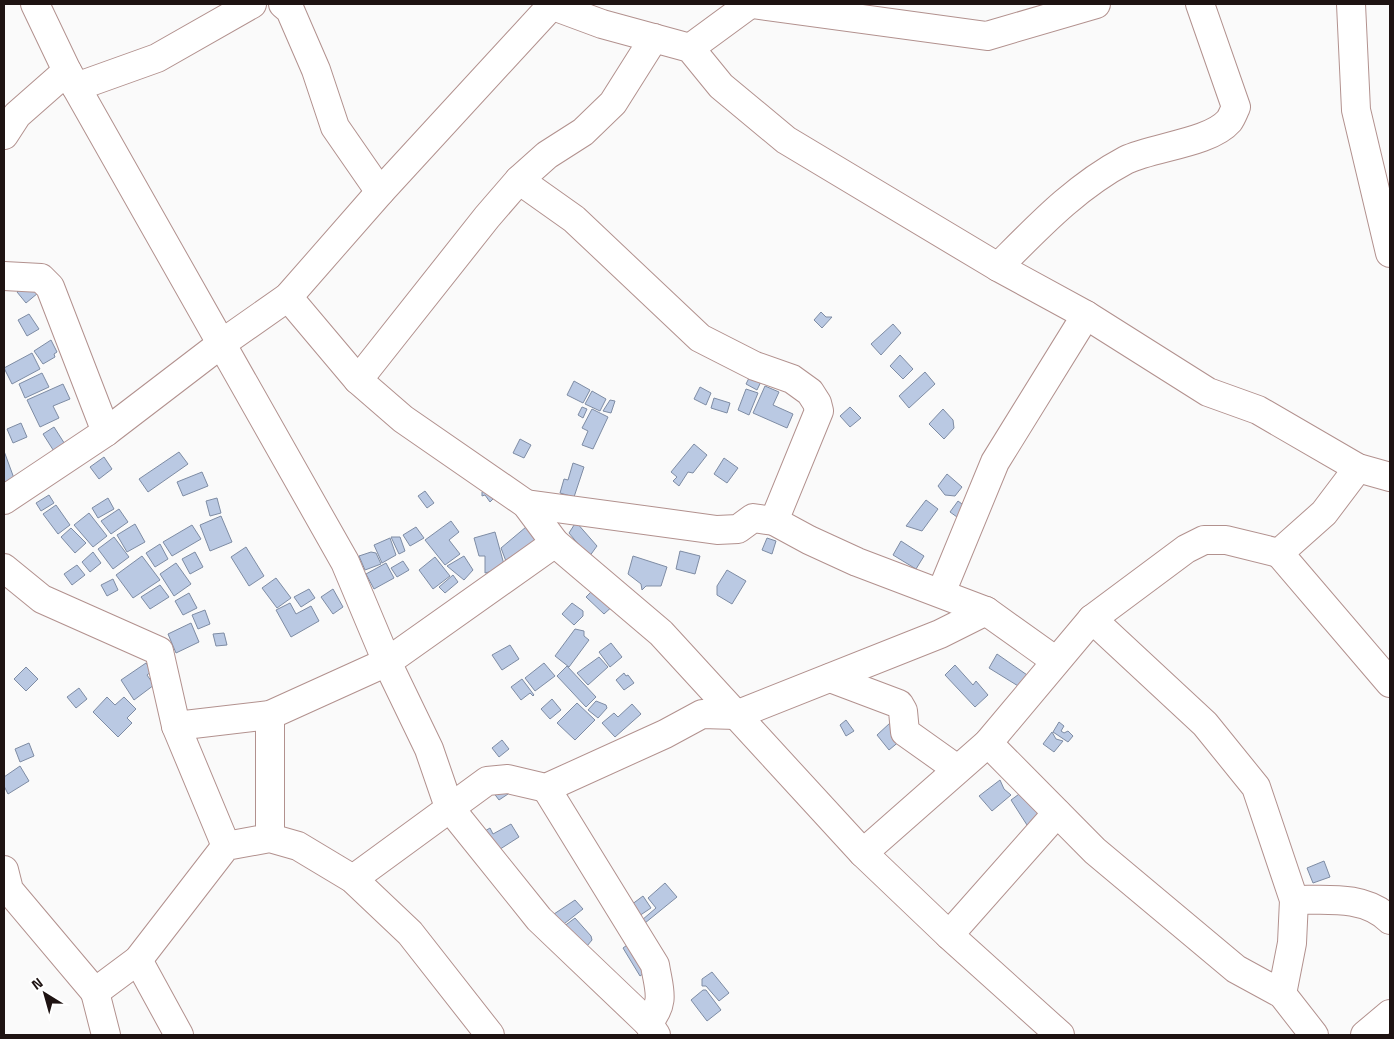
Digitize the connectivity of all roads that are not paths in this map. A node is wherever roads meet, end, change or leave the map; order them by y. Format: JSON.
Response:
{"nodes":[{"id":1,"x":35,"y":4,"type":"edge"},
{"id":2,"x":252,"y":4,"type":"edge"},
{"id":3,"x":283,"y":4,"type":"edge"},
{"id":4,"x":751,"y":4,"type":"edge"},
{"id":5,"x":1096,"y":4,"type":"edge"},
{"id":6,"x":1200,"y":4,"type":"edge"},
{"id":7,"x":1351,"y":4,"type":"edge"},
{"id":8,"x":550,"y":5,"type":"edge"},
{"id":9,"x":654,"y":38,"type":"junction"},
{"id":10,"x":690,"y":48,"type":"junction"},
{"id":11,"x":71,"y":79,"type":"junction"},
{"id":12,"x":4,"y":135,"type":"edge"},
{"id":13,"x":519,"y":180,"type":"junction"},
{"id":14,"x":380,"y":192,"type":"junction"},
{"id":15,"x":1390,"y":253,"type":"edge"},
{"id":16,"x":998,"y":268,"type":"junction"},
{"id":17,"x":4,"y":276,"type":"edge"},
{"id":18,"x":288,"y":297,"type":"junction"},
{"id":19,"x":1086,"y":314,"type":"junction"},
{"id":20,"x":221,"y":344,"type":"junction"},
{"id":21,"x":358,"y":380,"type":"junction"},
{"id":22,"x":106,"y":432,"type":"junction"},
{"id":23,"x":1358,"y":468,"type":"junction"},
{"id":24,"x":1390,"y":478,"type":"edge"},
{"id":25,"x":4,"y":500,"type":"edge"},
{"id":26,"x":526,"y":504,"type":"junction"},
{"id":27,"x":774,"y":521,"type":"junction"},
{"id":28,"x":555,"y":543,"type":"junction"},
{"id":29,"x":1279,"y":553,"type":"junction"},
{"id":30,"x":4,"y":568,"type":"edge"},
{"id":31,"x":940,"y":593,"type":"junction"},
{"id":32,"x":986,"y":610,"type":"junction"},
{"id":33,"x":1092,"y":619,"type":"junction"},
{"id":34,"x":1056,"y":661,"type":"junction"},
{"id":35,"x":388,"y":662,"type":"junction"},
{"id":36,"x":830,"y":678,"type":"junction"},
{"id":37,"x":1390,"y":683,"type":"edge"},
{"id":38,"x":736,"y":714,"type":"junction"},
{"id":39,"x":270,"y":715,"type":"junction"},
{"id":40,"x":176,"y":726,"type":"junction"},
{"id":41,"x":988,"y":743,"type":"junction"},
{"id":42,"x":957,"y":768,"type":"junction"},
{"id":43,"x":546,"y":788,"type":"junction"},
{"id":44,"x":449,"y":806,"type":"junction"},
{"id":45,"x":1057,"y":813,"type":"junction"},
{"id":46,"x":270,"y":838,"type":"junction"},
{"id":47,"x":226,"y":846,"type":"junction"},
{"id":48,"x":864,"y":853,"type":"junction"},
{"id":49,"x":353,"y":879,"type":"junction"},
{"id":50,"x":6,"y":883,"type":"edge"},
{"id":51,"x":1294,"y":900,"type":"junction"},
{"id":52,"x":1390,"y":920,"type":"edge"},
{"id":53,"x":949,"y":935,"type":"junction"},
{"id":54,"x":138,"y":960,"type":"junction"},
{"id":55,"x":95,"y":992,"type":"junction"},
{"id":56,"x":1282,"y":994,"type":"junction"},
{"id":57,"x":1390,"y":1014,"type":"edge"},
{"id":58,"x":652,"y":1029,"type":"edge"},
{"id":59,"x":106,"y":1035,"type":"edge"},
{"id":60,"x":179,"y":1035,"type":"edge"},
{"id":61,"x":490,"y":1035,"type":"edge"},
{"id":62,"x":1060,"y":1035,"type":"edge"},
{"id":63,"x":1314,"y":1035,"type":"edge"},
{"id":64,"x":1365,"y":1035,"type":"edge"}],
"edges":[{"from":1,"to":11,"type":"street"},
{"from":2,"to":11,"type":"street"},
{"from":3,"to":14,"type":"street"},
{"from":4,"to":5,"type":"street"},
{"from":4,"to":10,"type":"street"},
{"from":6,"to":16,"type":"street"},
{"from":7,"to":15,"type":"street"},
{"from":8,"to":9,"type":"street"},
{"from":8,"to":14,"type":"street"},
{"from":9,"to":10,"type":"street"},
{"from":9,"to":13,"type":"street"},
{"from":10,"to":16,"type":"street"},
{"from":11,"to":12,"type":"street"},
{"from":11,"to":20,"type":"street"},
{"from":13,"to":21,"type":"street"},
{"from":13,"to":27,"type":"street"},
{"from":14,"to":18,"type":"street"},
{"from":16,"to":19,"type":"street"},
{"from":17,"to":22,"type":"street"},
{"from":18,"to":20,"type":"street"},
{"from":18,"to":21,"type":"street"},
{"from":19,"to":23,"type":"street"},
{"from":19,"to":31,"type":"street"},
{"from":20,"to":22,"type":"street"},
{"from":20,"to":35,"type":"street"},
{"from":21,"to":26,"type":"street"},
{"from":22,"to":25,"type":"street"},
{"from":23,"to":24,"type":"street"},
{"from":23,"to":29,"type":"street"},
{"from":26,"to":27,"type":"street"},
{"from":26,"to":28,"type":"street"},
{"from":27,"to":31,"type":"street"},
{"from":28,"to":35,"type":"street"},
{"from":28,"to":38,"type":"street"},
{"from":29,"to":33,"type":"street"},
{"from":29,"to":37,"type":"street"},
{"from":30,"to":40,"type":"street"},
{"from":31,"to":32,"type":"street"},
{"from":32,"to":34,"type":"street"},
{"from":32,"to":36,"type":"street"},
{"from":33,"to":34,"type":"street"},
{"from":33,"to":51,"type":"street"},
{"from":34,"to":41,"type":"street"},
{"from":35,"to":39,"type":"street"},
{"from":35,"to":44,"type":"street"},
{"from":36,"to":38,"type":"street"},
{"from":36,"to":42,"type":"street"},
{"from":38,"to":43,"type":"street"},
{"from":38,"to":48,"type":"street"},
{"from":39,"to":40,"type":"street"},
{"from":39,"to":46,"type":"street"},
{"from":40,"to":47,"type":"street"},
{"from":41,"to":42,"type":"street"},
{"from":41,"to":45,"type":"street"},
{"from":42,"to":48,"type":"street"},
{"from":43,"to":44,"type":"street"},
{"from":43,"to":58,"type":"street"},
{"from":44,"to":49,"type":"street"},
{"from":44,"to":58,"type":"street"},
{"from":45,"to":53,"type":"street"},
{"from":45,"to":56,"type":"street"},
{"from":46,"to":47,"type":"street"},
{"from":46,"to":49,"type":"street"},
{"from":47,"to":54,"type":"street"},
{"from":48,"to":53,"type":"street"},
{"from":49,"to":61,"type":"street"},
{"from":50,"to":55,"type":"street"},
{"from":51,"to":52,"type":"street"},
{"from":51,"to":56,"type":"street"},
{"from":53,"to":62,"type":"street"},
{"from":54,"to":55,"type":"street"},
{"from":54,"to":60,"type":"street"},
{"from":55,"to":59,"type":"street"},
{"from":56,"to":63,"type":"street"},
{"from":57,"to":64,"type":"street"}]}
